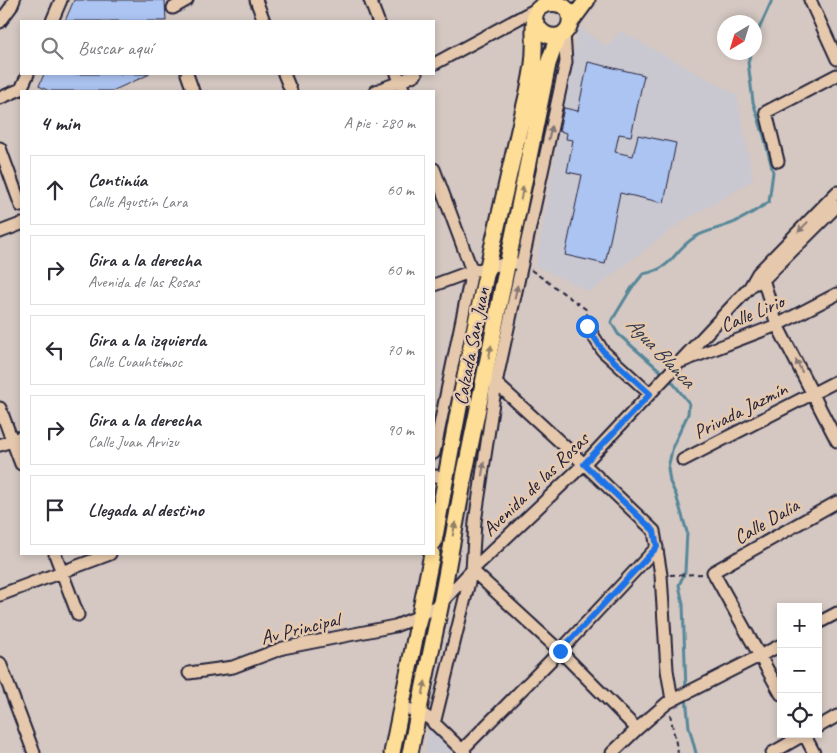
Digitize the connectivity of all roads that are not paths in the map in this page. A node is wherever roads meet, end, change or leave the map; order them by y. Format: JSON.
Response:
{"nodes":[{"id":1,"x":14,"y":0,"type":"edge"},
{"id":2,"x":61,"y":0,"type":"edge"},
{"id":3,"x":186,"y":0,"type":"edge"},
{"id":4,"x":256,"y":0,"type":"edge"},
{"id":5,"x":370,"y":0,"type":"edge"},
{"id":6,"x":588,"y":0,"type":"edge"},
{"id":7,"x":810,"y":0,"type":"edge"},
{"id":8,"x":173,"y":8,"type":"dead end"},
{"id":9,"x":543,"y":8,"type":"edge"},
{"id":10,"x":52,"y":20,"type":"edge"},
{"id":11,"x":264,"y":20,"type":"edge"},
{"id":12,"x":378,"y":20,"type":"edge"},
{"id":13,"x":0,"y":22,"type":"edge"},
{"id":14,"x":564,"y":31,"type":"junction"},
{"id":15,"x":837,"y":59,"type":"edge"},
{"id":16,"x":435,"y":63,"type":"edge"},
{"id":17,"x":541,"y":63,"type":"junction"},
{"id":18,"x":28,"y":75,"type":"edge"},
{"id":19,"x":186,"y":75,"type":"edge"},
{"id":20,"x":284,"y":75,"type":"edge"},
{"id":21,"x":414,"y":75,"type":"edge"},
{"id":22,"x":837,"y":75,"type":"edge"},
{"id":23,"x":401,"y":82,"type":"edge"},
{"id":24,"x":193,"y":90,"type":"edge"},
{"id":25,"x":291,"y":90,"type":"edge"},
{"id":26,"x":379,"y":90,"type":"edge"},
{"id":27,"x":0,"y":98,"type":"edge"},
{"id":28,"x":0,"y":148,"type":"edge"},
{"id":29,"x":778,"y":161,"type":"dead end"},
{"id":30,"x":435,"y":171,"type":"edge"},
{"id":31,"x":837,"y":192,"type":"edge"},
{"id":32,"x":20,"y":203,"type":"edge"},
{"id":33,"x":837,"y":206,"type":"edge"},
{"id":34,"x":20,"y":224,"type":"edge"},
{"id":35,"x":0,"y":232,"type":"edge"},
{"id":36,"x":515,"y":263,"type":"junction"},
{"id":37,"x":480,"y":269,"type":"junction"},
{"id":38,"x":760,"y":276,"type":"junction"},
{"id":39,"x":435,"y":285,"type":"edge"},
{"id":40,"x":837,"y":294,"type":"edge"},
{"id":41,"x":777,"y":324,"type":"junction"},
{"id":42,"x":587,"y":326,"type":"road end"},
{"id":43,"x":679,"y":363,"type":"junction"},
{"id":44,"x":837,"y":381,"type":"edge"},
{"id":45,"x":490,"y":382,"type":"junction"},
{"id":46,"x":652,"y":391,"type":"junction"},
{"id":47,"x":813,"y":393,"type":"junction"},
{"id":48,"x":0,"y":408,"type":"edge"},
{"id":49,"x":17,"y":439,"type":"edge"},
{"id":50,"x":837,"y":441,"type":"edge"},
{"id":51,"x":0,"y":445,"type":"edge"},
{"id":52,"x":435,"y":450,"type":"edge"},
{"id":53,"x":20,"y":458,"type":"edge"},
{"id":54,"x":684,"y":460,"type":"dead end"},
{"id":55,"x":584,"y":464,"type":"junction"},
{"id":56,"x":440,"y":476,"type":"edge"},
{"id":57,"x":837,"y":502,"type":"edge"},
{"id":58,"x":435,"y":531,"type":"edge"},
{"id":59,"x":657,"y":547,"type":"junction"},
{"id":60,"x":54,"y":555,"type":"edge"},
{"id":61,"x":103,"y":555,"type":"edge"},
{"id":62,"x":430,"y":555,"type":"edge"},
{"id":63,"x":472,"y":570,"type":"junction"},
{"id":64,"x":61,"y":572,"type":"junction"},
{"id":65,"x":0,"y":595,"type":"edge"},
{"id":66,"x":441,"y":603,"type":"junction"},
{"id":67,"x":462,"y":610,"type":"junction"},
{"id":68,"x":837,"y":613,"type":"edge"},
{"id":69,"x":78,"y":616,"type":"dead end"},
{"id":70,"x":420,"y":616,"type":"junction"},
{"id":71,"x":822,"y":622,"type":"edge"},
{"id":72,"x":777,"y":647,"type":"edge"},
{"id":73,"x":560,"y":651,"type":"junction"},
{"id":74,"x":760,"y":657,"type":"junction"},
{"id":75,"x":0,"y":663,"type":"edge"},
{"id":76,"x":189,"y":673,"type":"dead end"},
{"id":77,"x":780,"y":693,"type":"edge"},
{"id":78,"x":672,"y":700,"type":"junction"},
{"id":79,"x":401,"y":707,"type":"junction"},
{"id":80,"x":419,"y":712,"type":"junction"},
{"id":81,"x":837,"y":716,"type":"edge"},
{"id":82,"x":434,"y":724,"type":"junction"},
{"id":83,"x":822,"y":725,"type":"edge"},
{"id":84,"x":637,"y":728,"type":"junction"},
{"id":85,"x":797,"y":738,"type":"edge"},
{"id":86,"x":806,"y":738,"type":"edge"},
{"id":87,"x":464,"y":752,"type":"edge"},
{"id":88,"x":34,"y":753,"type":"edge"},
{"id":89,"x":392,"y":753,"type":"edge"},
{"id":90,"x":410,"y":753,"type":"edge"},
{"id":91,"x":612,"y":753,"type":"edge"},
{"id":92,"x":772,"y":753,"type":"edge"},
{"id":93,"x":814,"y":753,"type":"edge"}],
"edges":[{"from":1,"to":13,"type":"street"},
{"from":2,"to":10,"type":"street"},
{"from":3,"to":8,"type":"street"},
{"from":4,"to":11,"type":"street"},
{"from":5,"to":12,"type":"street"},
{"from":6,"to":14,"type":"main road","name":"Calzada San Juan"},
{"from":7,"to":15,"type":"street"},
{"from":9,"to":14,"type":"main road"},
{"from":9,"to":14,"type":"main road"},
{"from":9,"to":16,"type":"street"},
{"from":9,"to":17,"type":"main road","name":"Calzada San Juan"},
{"from":14,"to":17,"type":"main road","name":"Calzada San Juan"},
{"from":36,"to":14,"type":"street","one_way":true},
{"from":36,"to":17,"type":"main road","name":"Calzada San Juan","one_way":true},
{"from":17,"to":37,"type":"main road","name":"Calzada San Juan"},
{"from":18,"to":27,"type":"street"},
{"from":19,"to":24,"type":"street"},
{"from":20,"to":25,"type":"street"},
{"from":21,"to":23,"type":"street"},
{"from":22,"to":29,"type":"street"},
{"from":23,"to":26,"type":"street"},
{"from":28,"to":32,"type":"street"},
{"from":30,"to":37,"type":"street"},
{"from":31,"to":38,"type":"street","one_way":true},
{"from":33,"to":38,"type":"street"},
{"from":34,"to":35,"type":"street"},
{"from":36,"to":37,"type":"street"},
{"from":45,"to":36,"type":"main road","name":"Calzada San Juan","one_way":true},
{"from":37,"to":39,"type":"street"},
{"from":37,"to":52,"type":"street"},
{"from":37,"to":56,"type":"main road","name":"Calzada San Juan"},
{"from":38,"to":41,"type":"street"},
{"from":38,"to":43,"type":"street"},
{"from":40,"to":41,"type":"street","name":"Calle Lirio"},
{"from":41,"to":43,"type":"street","name":"Calle Lirio"},
{"from":47,"to":41,"type":"street","one_way":true},
{"from":42,"to":46,"type":"street"},
{"from":43,"to":46,"type":"street","name":"Avenida de las Rosas"},
{"from":44,"to":47,"type":"street","name":"Privada Jazmín"},
{"from":45,"to":55,"type":"street"},
{"from":63,"to":45,"type":"street","one_way":true},
{"from":66,"to":45,"type":"main road","name":"Calzada San Juan","one_way":true},
{"from":46,"to":55,"type":"street","name":"Avenida de las Rosas"},
{"from":47,"to":50,"type":"street"},
{"from":47,"to":54,"type":"street","name":"Privada Jazmín"},
{"from":48,"to":49,"type":"street"},
{"from":49,"to":51,"type":"street"},
{"from":49,"to":53,"type":"street"},
{"from":55,"to":59,"type":"street"},
{"from":55,"to":63,"type":"street","name":"Avenida de las Rosas"},
{"from":56,"to":58,"type":"main road","name":"Calzada San Juan"},
{"from":57,"to":74,"type":"street","name":"Calle Dalia"},
{"from":59,"to":73,"type":"street"},
{"from":59,"to":78,"type":"street"},
{"from":60,"to":64,"type":"street"},
{"from":61,"to":64,"type":"street"},
{"from":62,"to":70,"type":"main road"},
{"from":63,"to":66,"type":"street","name":"Avenida de las Rosas"},
{"from":63,"to":67,"type":"street"},
{"from":63,"to":73,"type":"street"},
{"from":64,"to":65,"type":"street"},
{"from":64,"to":69,"type":"street"},
{"from":66,"to":67,"type":"street"},
{"from":66,"to":70,"type":"street","name":"Avenida de las Rosas"},
{"from":80,"to":66,"type":"main road","name":"Calzada San Juan","one_way":true},
{"from":67,"to":82,"type":"street"},
{"from":68,"to":71,"type":"street"},
{"from":70,"to":76,"type":"street","name":"Av Principal"},
{"from":70,"to":79,"type":"main road"},
{"from":72,"to":74,"type":"street"},
{"from":73,"to":84,"type":"street"},
{"from":73,"to":87,"type":"street"},
{"from":74,"to":77,"type":"street"},
{"from":74,"to":78,"type":"street"},
{"from":75,"to":88,"type":"street"},
{"from":78,"to":84,"type":"street"},
{"from":79,"to":80,"type":"street"},
{"from":79,"to":89,"type":"main road"},
{"from":80,"to":82,"type":"street"},
{"from":80,"to":90,"type":"main road","name":"Calzada San Juan"},
{"from":81,"to":83,"type":"street"},
{"from":82,"to":87,"type":"street"},
{"from":84,"to":91,"type":"street"},
{"from":85,"to":92,"type":"street"},
{"from":86,"to":93,"type":"street"}]}
